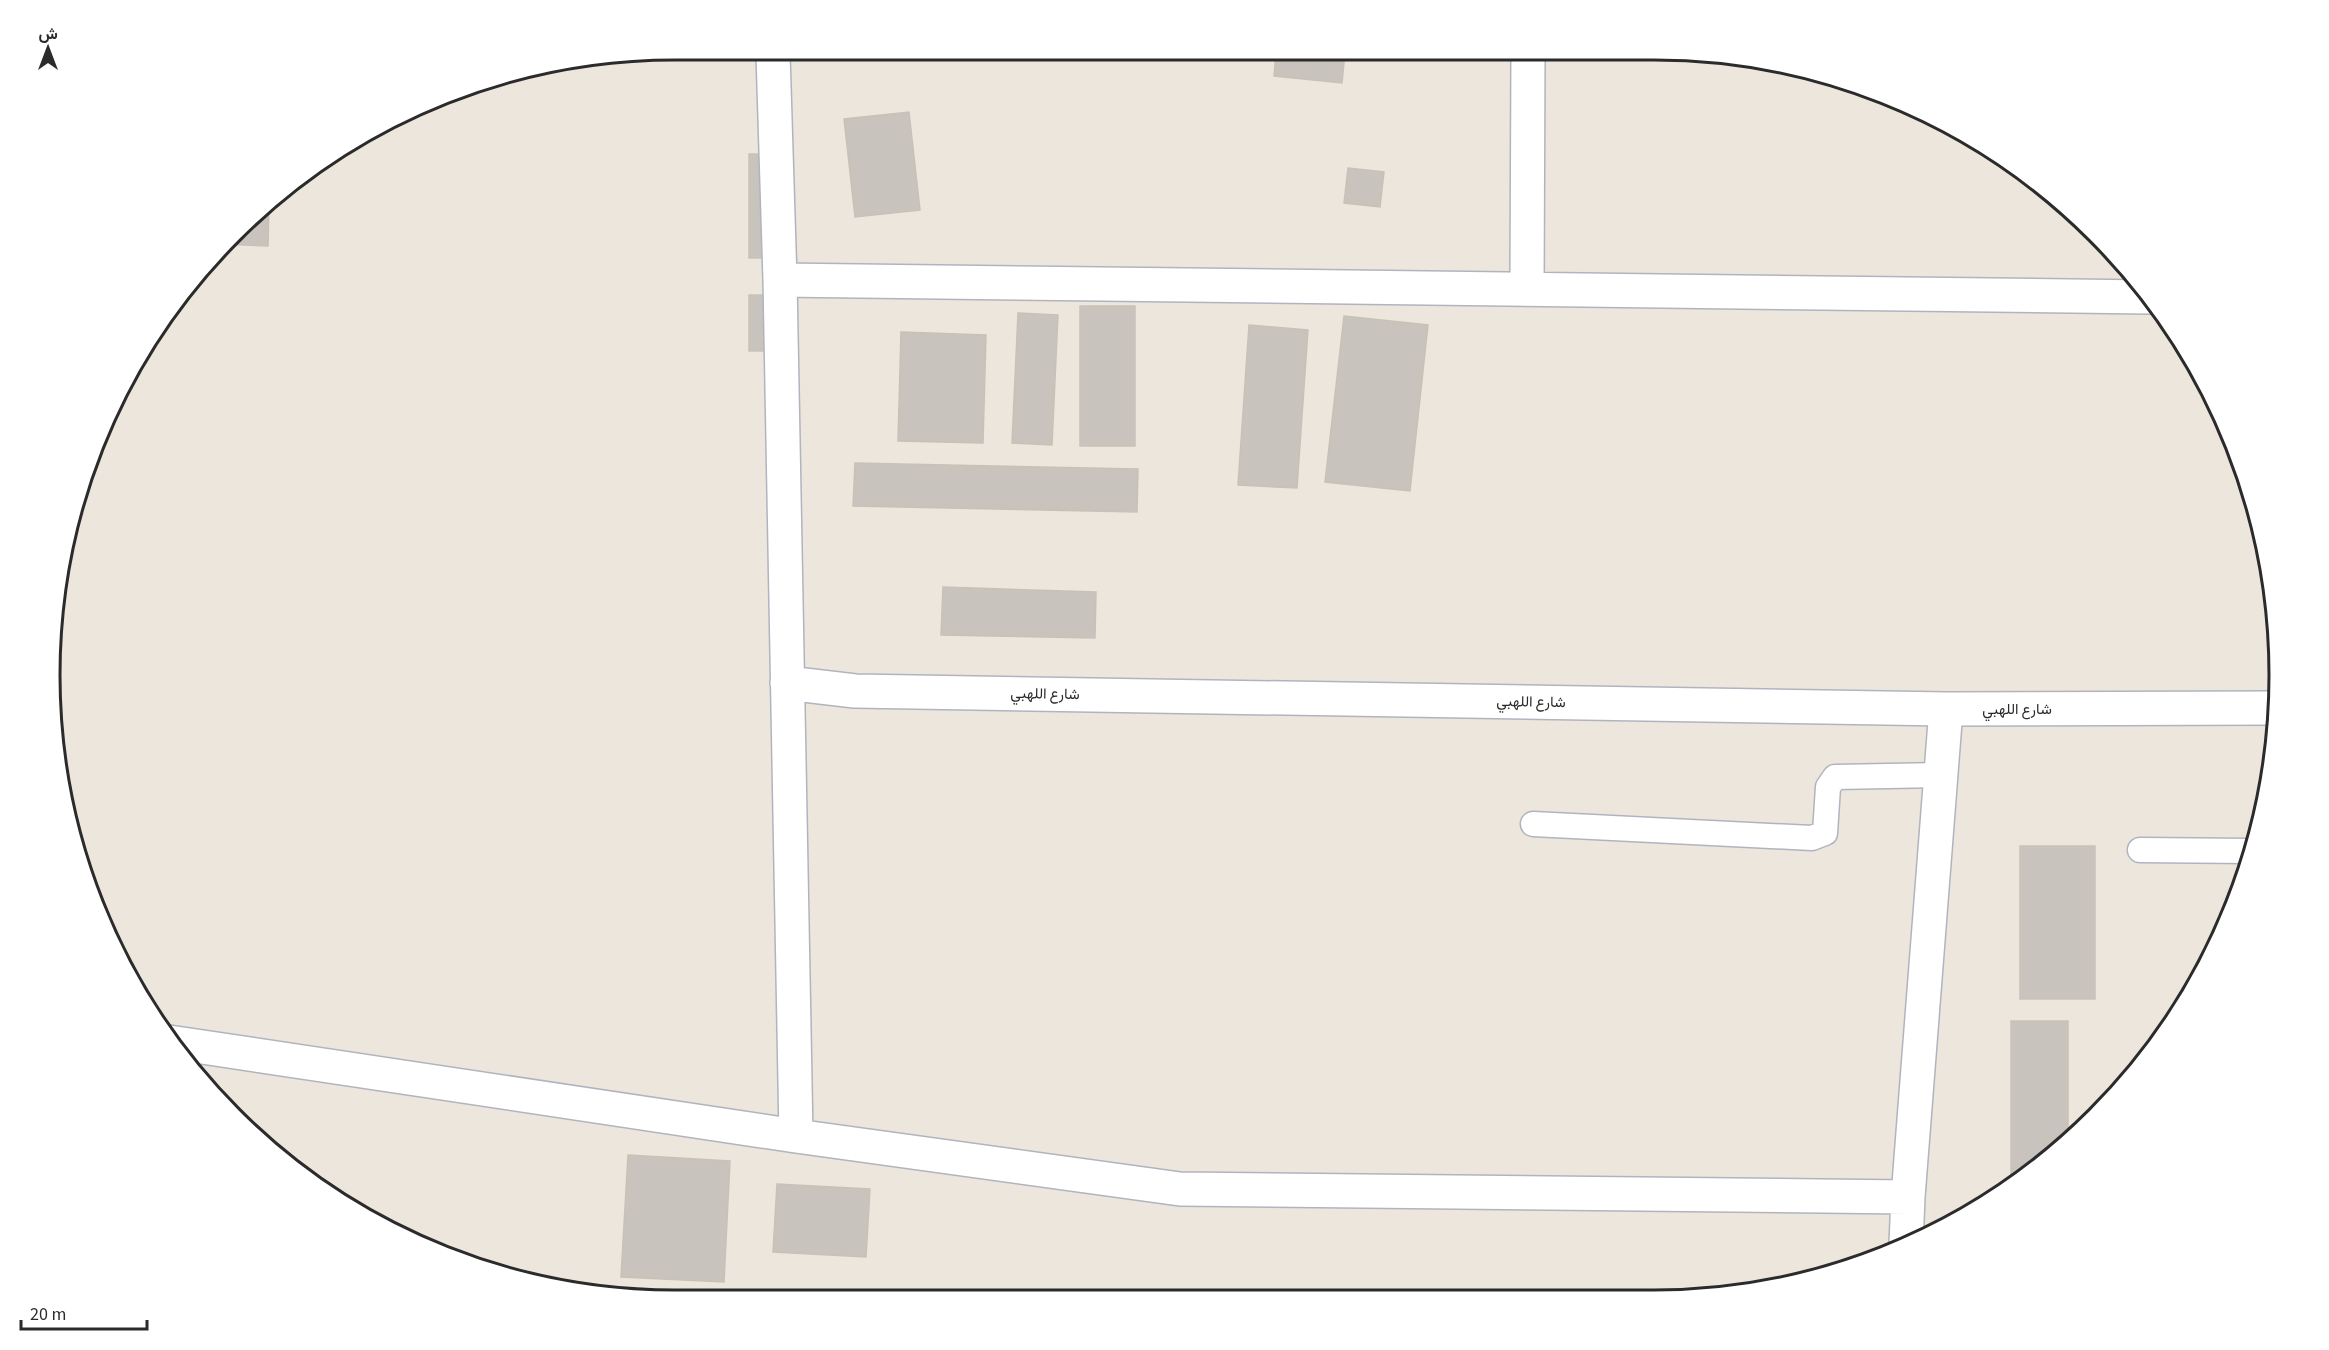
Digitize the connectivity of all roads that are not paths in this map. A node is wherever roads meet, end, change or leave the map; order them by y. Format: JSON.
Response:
{"nodes":[{"id":1,"x":773,"y":60,"type":"edge"},
{"id":2,"x":1528,"y":60,"type":"edge"},
{"id":3,"x":780,"y":280,"type":"junction"},
{"id":4,"x":1527,"y":289,"type":"junction"},
{"id":5,"x":2139,"y":297,"type":"edge"},
{"id":6,"x":787,"y":683,"type":"junction"},
{"id":7,"x":2268,"y":708,"type":"edge"},
{"id":8,"x":1946,"y":709,"type":"junction"},
{"id":9,"x":1941,"y":775,"type":"junction"},
{"id":10,"x":1533,"y":824,"type":"dead end"},
{"id":11,"x":2140,"y":850,"type":"dead end"},
{"id":12,"x":2243,"y":851,"type":"edge"},
{"id":13,"x":184,"y":1044,"type":"edge"},
{"id":14,"x":796,"y":1136,"type":"junction"},
{"id":15,"x":1908,"y":1197,"type":"junction"},
{"id":16,"x":1906,"y":1235,"type":"edge"}],
"edges":[{"from":1,"to":3,"type":"street"},
{"from":2,"to":4,"type":"street"},
{"from":3,"to":4,"type":"street"},
{"from":3,"to":6,"type":"street"},
{"from":4,"to":5,"type":"street"},
{"from":6,"to":8,"type":"street","name":"شارع اللهبي"},
{"from":6,"to":14,"type":"street"},
{"from":7,"to":8,"type":"street","name":"شارع اللهبي"},
{"from":8,"to":9,"type":"street"},
{"from":9,"to":10,"type":"lane"},
{"from":9,"to":15,"type":"street"},
{"from":11,"to":12,"type":"lane"},
{"from":13,"to":14,"type":"street"},
{"from":14,"to":15,"type":"street"},
{"from":15,"to":16,"type":"street"}]}
